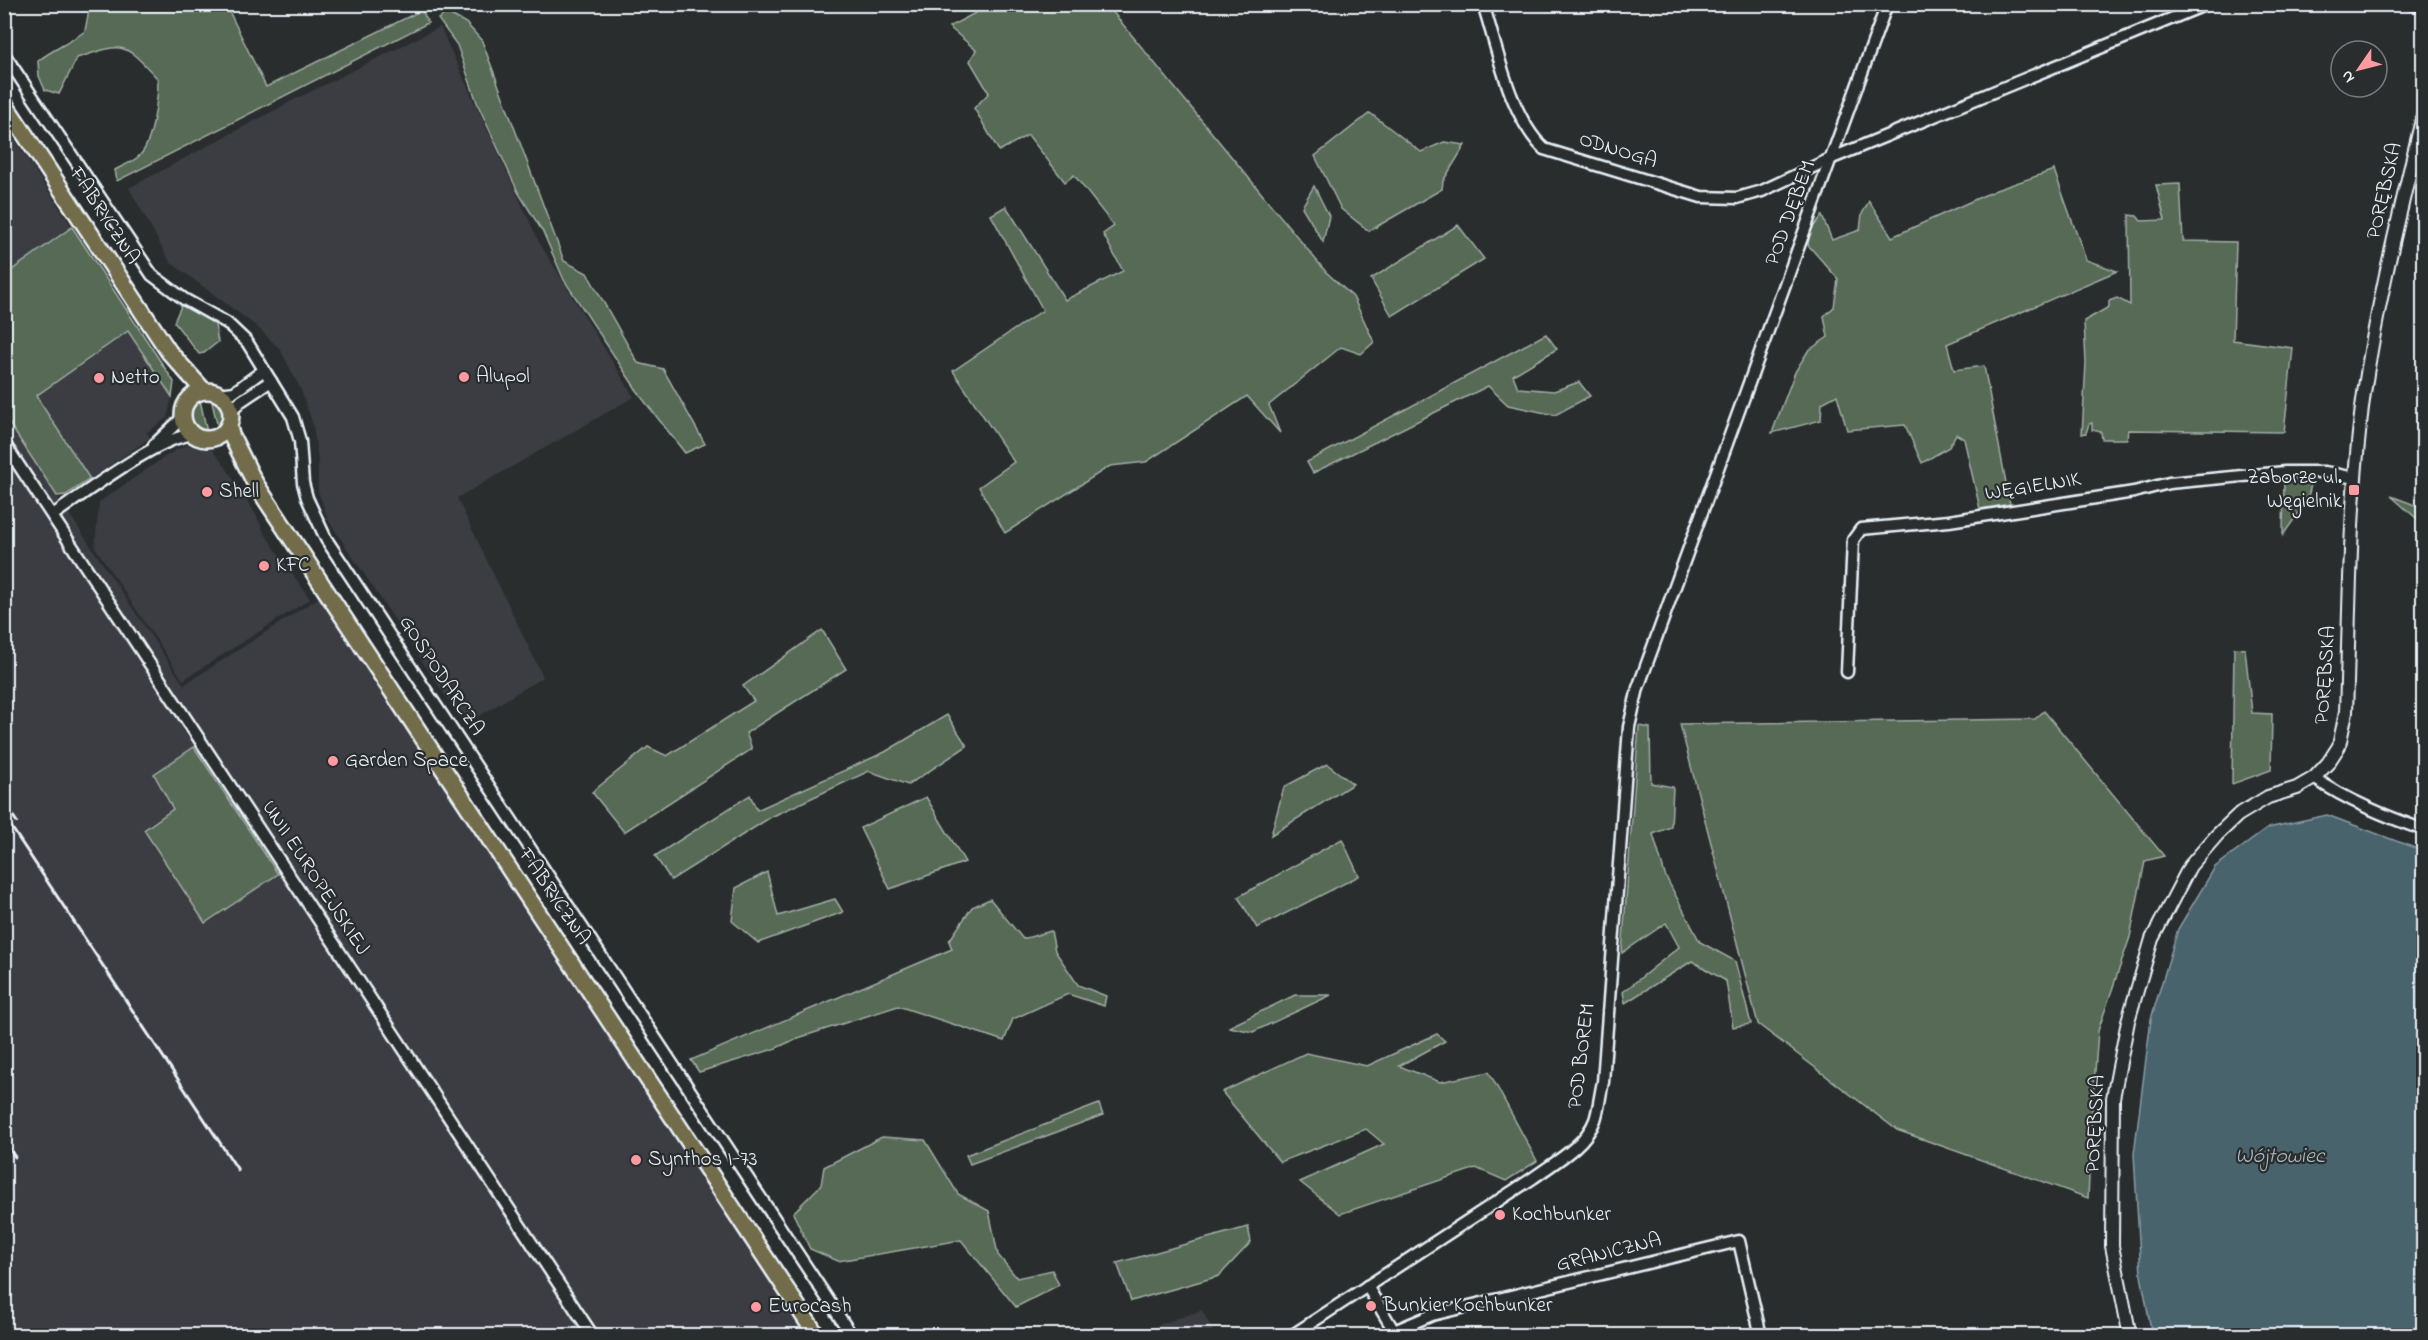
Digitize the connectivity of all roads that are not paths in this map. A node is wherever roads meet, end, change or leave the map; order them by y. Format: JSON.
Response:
{"nodes":[{"id":1,"x":1483,"y":4,"type":"edge"},
{"id":2,"x":1887,"y":4,"type":"edge"},
{"id":3,"x":2207,"y":4,"type":"edge"},
{"id":4,"x":2410,"y":4,"type":"edge"},
{"id":5,"x":2424,"y":6,"type":"edge"},
{"id":6,"x":4,"y":54,"type":"edge"},
{"id":7,"x":4,"y":103,"type":"edge"},
{"id":8,"x":2424,"y":111,"type":"edge"},
{"id":9,"x":1830,"y":159,"type":"junction"},
{"id":10,"x":169,"y":352,"type":"junction"},
{"id":11,"x":264,"y":370,"type":"junction"},
{"id":12,"x":271,"y":381,"type":"junction"},
{"id":13,"x":211,"y":392,"type":"junction"},
{"id":14,"x":189,"y":399,"type":"junction"},
{"id":15,"x":183,"y":414,"type":"junction"},
{"id":16,"x":230,"y":419,"type":"junction"},
{"id":17,"x":193,"y":435,"type":"junction"},
{"id":18,"x":213,"y":439,"type":"junction"},
{"id":19,"x":4,"y":442,"type":"edge"},
{"id":20,"x":146,"y":453,"type":"junction"},
{"id":21,"x":2355,"y":478,"type":"junction"},
{"id":22,"x":255,"y":483,"type":"junction"},
{"id":23,"x":53,"y":516,"type":"junction"},
{"id":24,"x":1648,"y":662,"type":"joint"},
{"id":25,"x":1847,"y":672,"type":"dead end"},
{"id":26,"x":2314,"y":778,"type":"junction"},
{"id":27,"x":2424,"y":830,"type":"edge"},
{"id":28,"x":1366,"y":1286,"type":"junction"},
{"id":29,"x":1395,"y":1333,"type":"edge"},
{"id":30,"x":593,"y":1335,"type":"edge"},
{"id":31,"x":817,"y":1335,"type":"edge"},
{"id":32,"x":852,"y":1335,"type":"edge"},
{"id":33,"x":1291,"y":1335,"type":"edge"},
{"id":34,"x":1761,"y":1335,"type":"edge"},
{"id":35,"x":2130,"y":1335,"type":"edge"}],
"edges":[{"from":1,"to":9,"type":"street","name":"ODNOGA"},
{"from":2,"to":9,"type":"street"},
{"from":3,"to":9,"type":"street","name":"POD DĘBEM"},
{"from":4,"to":5,"type":"street"},
{"from":6,"to":11,"type":"street","name":"GOSPODARCZA"},
{"from":7,"to":10,"type":"main road","name":"FABRYCZNA"},
{"from":8,"to":21,"type":"street","name":"PORĘBSKA"},
{"from":9,"to":24,"type":"street","name":"POD DĘBEM"},
{"from":10,"to":13,"type":"main road","name":"FABRYCZNA"},
{"from":10,"to":14,"type":"main road","name":"FABRYCZNA"},
{"from":11,"to":12,"type":"street","name":"GOSPODARCZA"},
{"from":11,"to":13,"type":"street"},
{"from":12,"to":16,"type":"street"},
{"from":12,"to":32,"type":"street","name":"GOSPODARCZA"},
{"from":13,"to":14,"type":"main road"},
{"from":13,"to":16,"type":"main road"},
{"from":14,"to":15,"type":"main road"},
{"from":15,"to":17,"type":"main road"},
{"from":15,"to":20,"type":"street"},
{"from":16,"to":18,"type":"main road"},
{"from":16,"to":22,"type":"main road","name":"FABRYCZNA"},
{"from":17,"to":18,"type":"main road"},
{"from":17,"to":20,"type":"street"},
{"from":18,"to":22,"type":"main road","name":"FABRYCZNA"},
{"from":19,"to":23,"type":"street","name":"UNII EUROPEJSKIEJ"},
{"from":20,"to":23,"type":"street"},
{"from":21,"to":25,"type":"street","name":"WĘGIELNIK"},
{"from":21,"to":26,"type":"street","name":"PORĘBSKA"},
{"from":22,"to":31,"type":"main road","name":"FABRYCZNA"},
{"from":23,"to":30,"type":"street","name":"UNII EUROPEJSKIEJ"},
{"from":24,"to":28,"type":"street","name":"POD BOREM"},
{"from":26,"to":27,"type":"street"},
{"from":26,"to":35,"type":"street","name":"PORĘBSKA"},
{"from":28,"to":29,"type":"street","name":"GRANICZNA"},
{"from":28,"to":33,"type":"street","name":"POD BOREM"},
{"from":29,"to":34,"type":"street","name":"GRANICZNA"}]}
